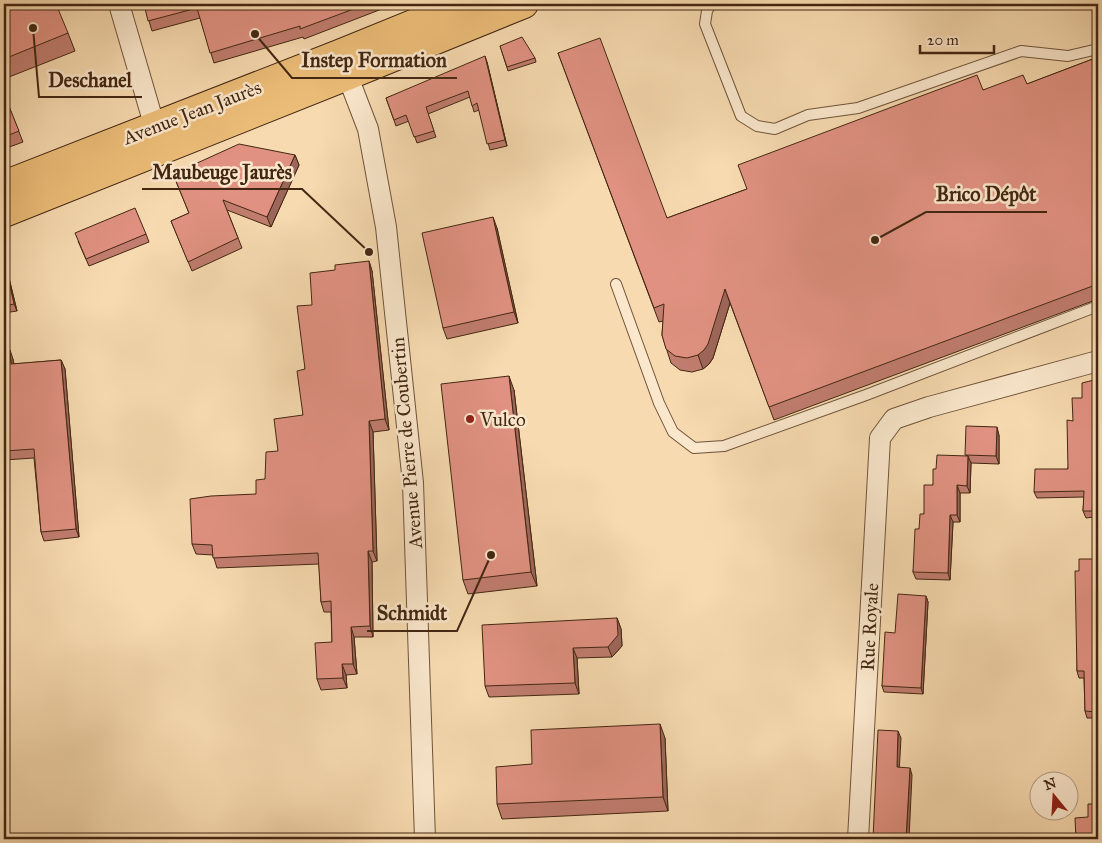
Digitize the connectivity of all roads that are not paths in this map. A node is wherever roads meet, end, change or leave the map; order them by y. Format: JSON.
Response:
{"nodes":[{"id":1,"x":119,"y":4,"type":"edge"},
{"id":2,"x":462,"y":4,"type":"edge"},
{"id":3,"x":524,"y":4,"type":"edge"},
{"id":4,"x":711,"y":4,"type":"edge"},
{"id":5,"x":1098,"y":49,"type":"edge"},
{"id":6,"x":343,"y":65,"type":"junction"},
{"id":7,"x":158,"y":138,"type":"junction"},
{"id":8,"x":4,"y":185,"type":"edge"},
{"id":9,"x":4,"y":213,"type":"edge"},
{"id":10,"x":616,"y":284,"type":"dead end"},
{"id":11,"x":1098,"y":306,"type":"edge"},
{"id":12,"x":1098,"y":361,"type":"edge"},
{"id":13,"x":425,"y":839,"type":"edge"},
{"id":14,"x":858,"y":839,"type":"edge"}],
"edges":[{"from":1,"to":7,"type":"street"},
{"from":2,"to":6,"type":"main road","name":"Avenue Jean Jaurès"},
{"from":3,"to":6,"type":"main road","name":"Avenue Jean Jaurès"},
{"from":4,"to":5,"type":"lane"},
{"from":6,"to":7,"type":"main road","name":"Avenue Jean Jaurès"},
{"from":6,"to":13,"type":"street","name":"Avenue Pierre de Coubertin"},
{"from":7,"to":8,"type":"main road","name":"Avenue Jean Jaurès"},
{"from":7,"to":9,"type":"main road","name":"Avenue Jean Jaurès"},
{"from":10,"to":11,"type":"lane"},
{"from":12,"to":14,"type":"street","name":"Rue Royale"}]}
